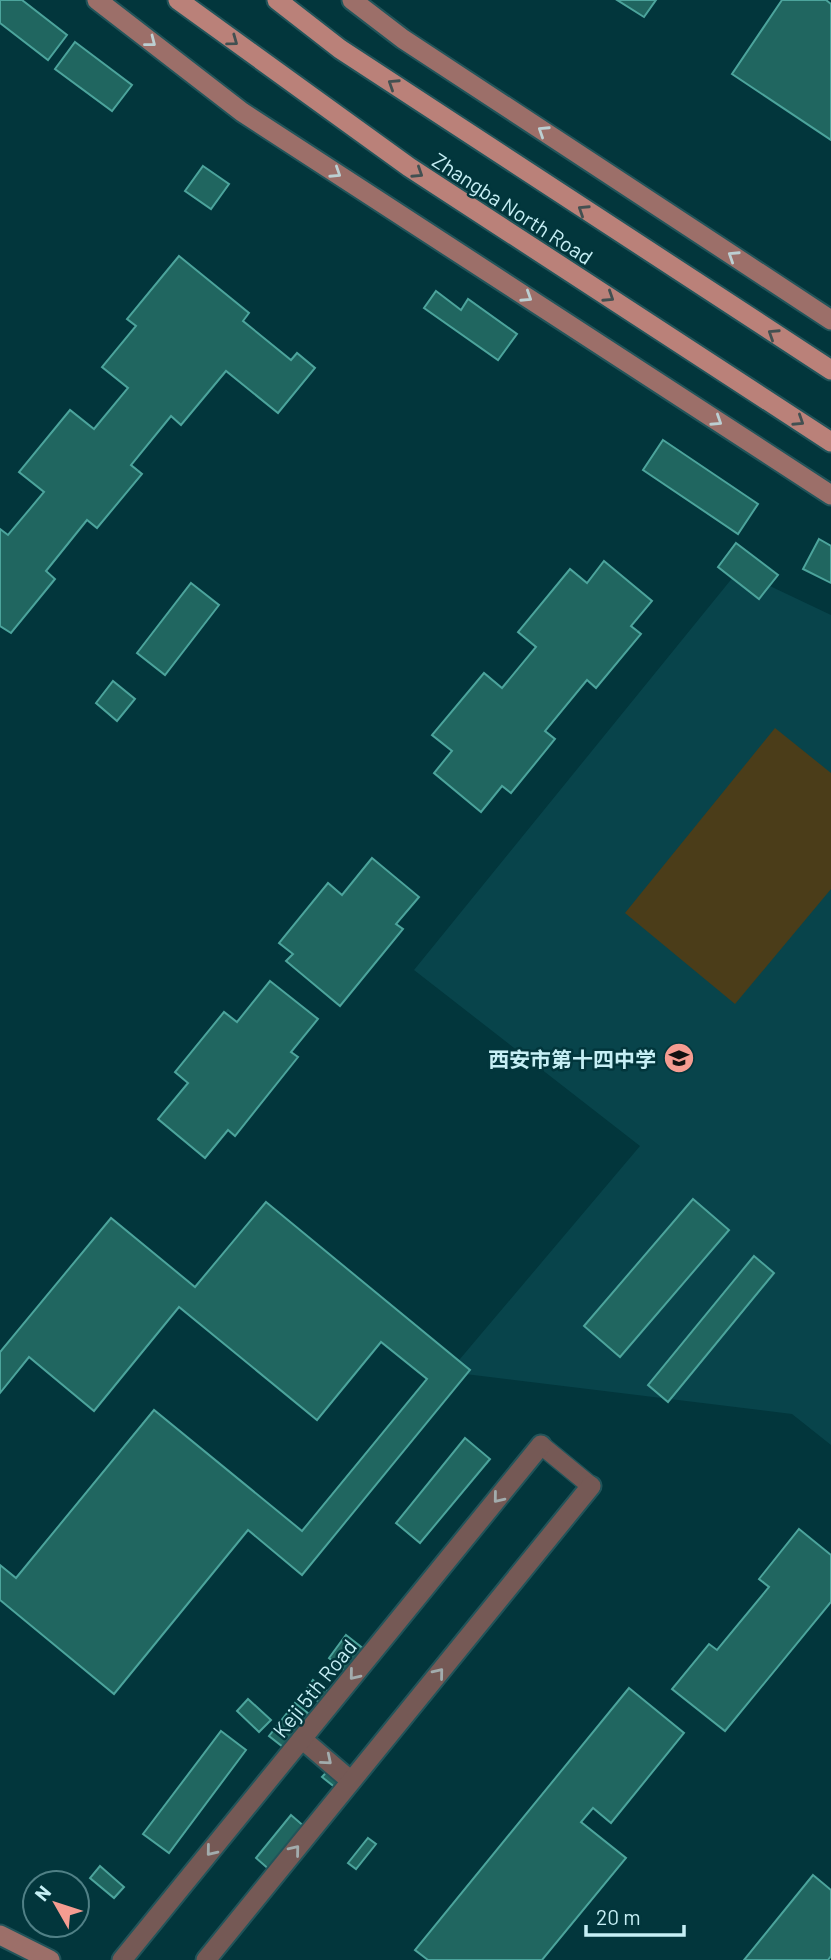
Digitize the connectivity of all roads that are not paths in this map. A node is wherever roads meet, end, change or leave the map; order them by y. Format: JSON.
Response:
{"nodes":[{"id":1,"x":96,"y":0,"type":"edge"},
{"id":2,"x":178,"y":0,"type":"edge"},
{"id":3,"x":277,"y":0,"type":"edge"},
{"id":4,"x":352,"y":0,"type":"edge"},
{"id":5,"x":831,"y":320,"type":"edge"},
{"id":6,"x":831,"y":370,"type":"edge"},
{"id":7,"x":831,"y":442,"type":"edge"},
{"id":8,"x":831,"y":495,"type":"edge"},
{"id":9,"x":541,"y":1445,"type":"joint"},
{"id":10,"x":591,"y":1486,"type":"joint"},
{"id":11,"x":302,"y":1739,"type":"junction"},
{"id":12,"x":351,"y":1781,"type":"junction"},
{"id":13,"x":0,"y":1935,"type":"edge"},
{"id":14,"x":50,"y":1960,"type":"edge"},
{"id":15,"x":122,"y":1960,"type":"edge"},
{"id":16,"x":206,"y":1960,"type":"edge"}],
"edges":[{"from":1,"to":8,"type":"main road","one_way":true},
{"from":2,"to":7,"type":"main road","name":"Zhangba North Road","one_way":true},
{"from":6,"to":3,"type":"main road","name":"Zhangba North Road","one_way":true},
{"from":5,"to":4,"type":"main road","one_way":true},
{"from":9,"to":10,"type":"lane"},
{"from":9,"to":11,"type":"street","name":"Keji 5th Road","one_way":true},
{"from":12,"to":10,"type":"street","one_way":true},
{"from":11,"to":12,"type":"street","one_way":true},
{"from":11,"to":15,"type":"street","name":"Keji 5th Road","one_way":true},
{"from":16,"to":12,"type":"street","one_way":true},
{"from":13,"to":14,"type":"main road"}]}
